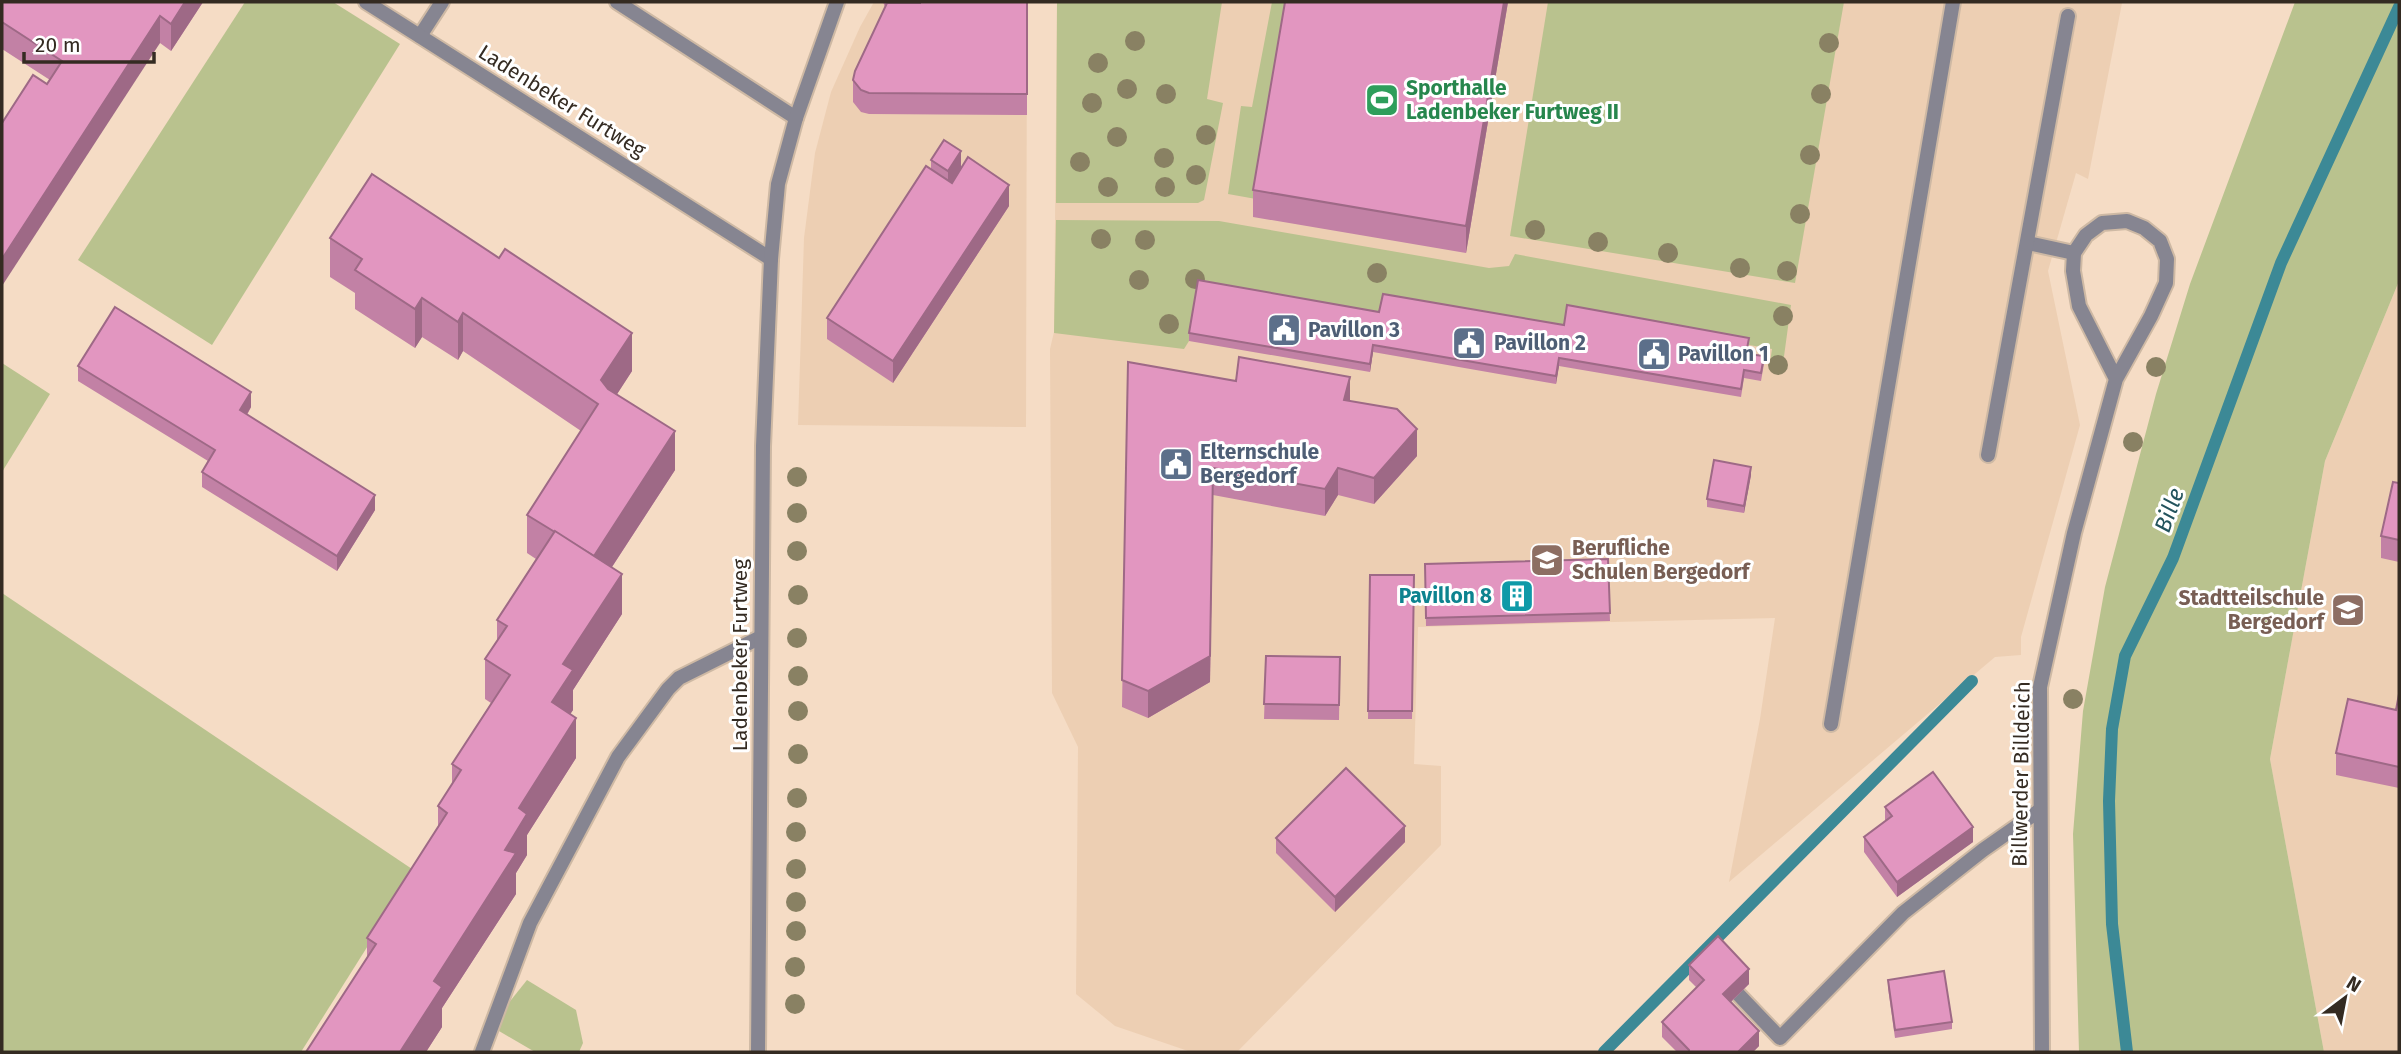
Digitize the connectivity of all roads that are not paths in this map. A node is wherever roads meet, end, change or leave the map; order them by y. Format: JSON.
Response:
{"nodes":[{"id":1,"x":366,"y":2,"type":"edge"},
{"id":2,"x":442,"y":2,"type":"edge"},
{"id":3,"x":617,"y":2,"type":"edge"},
{"id":4,"x":837,"y":2,"type":"edge"},
{"id":5,"x":1953,"y":2,"type":"edge"},
{"id":6,"x":2068,"y":16,"type":"dead end"},
{"id":7,"x":420,"y":36,"type":"junction"},
{"id":8,"x":796,"y":118,"type":"junction"},
{"id":9,"x":2028,"y":243,"type":"junction"},
{"id":10,"x":2074,"y":253,"type":"junction"},
{"id":11,"x":771,"y":258,"type":"junction"},
{"id":12,"x":2116,"y":379,"type":"junction"},
{"id":13,"x":1988,"y":455,"type":"dead end"},
{"id":14,"x":761,"y":636,"type":"junction"},
{"id":15,"x":1832,"y":724,"type":"dead end"},
{"id":16,"x":2040,"y":810,"type":"junction"},
{"id":17,"x":1738,"y":994,"type":"edge"},
{"id":18,"x":482,"y":1052,"type":"edge"},
{"id":19,"x":758,"y":1052,"type":"edge"},
{"id":20,"x":2042,"y":1052,"type":"edge"}],
"edges":[{"from":1,"to":7,"type":"street","name":"Ladenbeker Furtweg"},
{"from":2,"to":7,"type":"street"},
{"from":3,"to":8,"type":"street"},
{"from":4,"to":8,"type":"street","name":"Ladenbeker Furtweg"},
{"from":5,"to":15,"type":"street"},
{"from":6,"to":9,"type":"street"},
{"from":7,"to":11,"type":"street","name":"Ladenbeker Furtweg"},
{"from":8,"to":11,"type":"street","name":"Ladenbeker Furtweg"},
{"from":9,"to":10,"type":"street"},
{"from":9,"to":13,"type":"street"},
{"from":10,"to":12,"type":"street"},
{"from":10,"to":12,"type":"street","name":"Billwerder Billdeich"},
{"from":11,"to":14,"type":"street","name":"Ladenbeker Furtweg"},
{"from":12,"to":16,"type":"street","name":"Billwerder Billdeich"},
{"from":14,"to":18,"type":"street"},
{"from":14,"to":19,"type":"street","name":"Ladenbeker Furtweg"},
{"from":16,"to":17,"type":"street"},
{"from":16,"to":20,"type":"street","name":"Billwerder Billdeich"}]}
